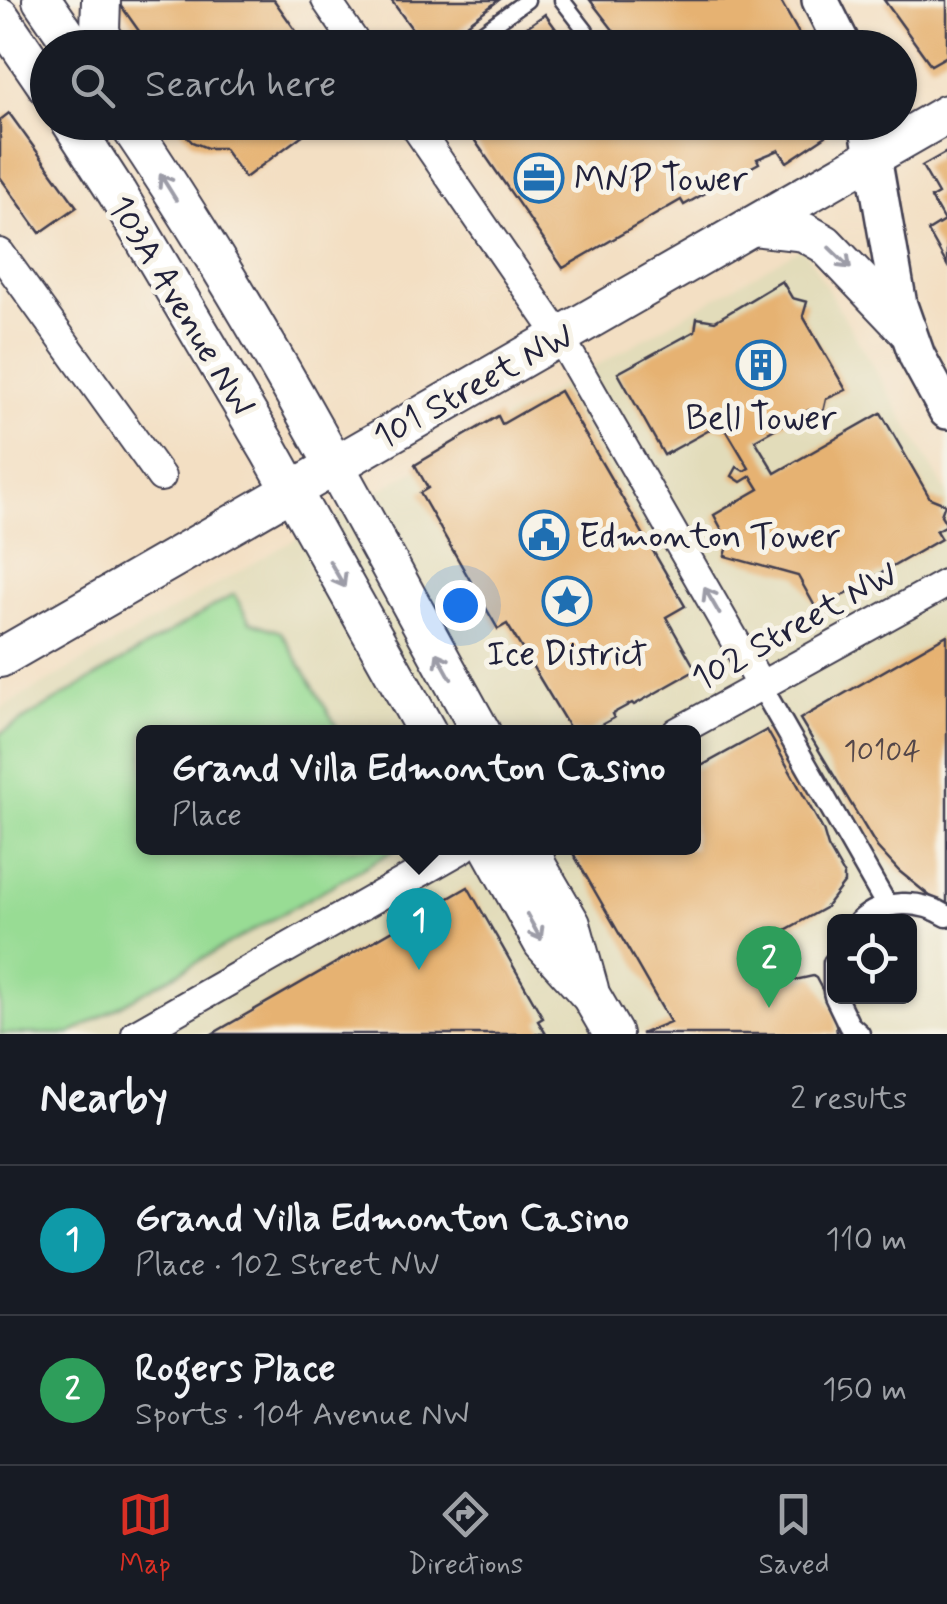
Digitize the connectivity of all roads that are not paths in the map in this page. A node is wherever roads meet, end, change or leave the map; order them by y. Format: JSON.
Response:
{"nodes":[{"id":1,"x":101,"y":0,"type":"edge"},
{"id":2,"x":326,"y":0,"type":"edge"},
{"id":3,"x":527,"y":0,"type":"edge"},
{"id":4,"x":562,"y":0,"type":"edge"},
{"id":5,"x":820,"y":0,"type":"edge"},
{"id":6,"x":49,"y":2,"type":"edge"},
{"id":7,"x":2,"y":18,"type":"edge"},
{"id":8,"x":65,"y":30,"type":"edge"},
{"id":9,"x":100,"y":30,"type":"edge"},
{"id":10,"x":347,"y":30,"type":"edge"},
{"id":11,"x":486,"y":30,"type":"edge"},
{"id":12,"x":585,"y":30,"type":"edge"},
{"id":13,"x":835,"y":30,"type":"edge"},
{"id":14,"x":30,"y":60,"type":"edge"},
{"id":15,"x":947,"y":114,"type":"edge"},
{"id":16,"x":917,"y":124,"type":"edge"},
{"id":17,"x":83,"y":140,"type":"edge"},
{"id":18,"x":139,"y":140,"type":"edge"},
{"id":19,"x":424,"y":140,"type":"edge"},
{"id":20,"x":869,"y":140,"type":"edge"},
{"id":21,"x":870,"y":140,"type":"edge"},
{"id":22,"x":117,"y":193,"type":"junction"},
{"id":23,"x":752,"y":226,"type":"junction"},
{"id":24,"x":0,"y":252,"type":"edge"},
{"id":25,"x":907,"y":330,"type":"junction"},
{"id":26,"x":560,"y":337,"type":"junction"},
{"id":27,"x":947,"y":411,"type":"edge"},
{"id":28,"x":335,"y":463,"type":"junction"},
{"id":29,"x":160,"y":477,"type":"dead end"},
{"id":30,"x":290,"y":490,"type":"junction"},
{"id":31,"x":947,"y":584,"type":"edge"},
{"id":32,"x":0,"y":658,"type":"edge"},
{"id":33,"x":760,"y":686,"type":"junction"},
{"id":34,"x":424,"y":725,"type":"edge"},
{"id":35,"x":476,"y":725,"type":"edge"},
{"id":36,"x":690,"y":725,"type":"edge"},
{"id":37,"x":451,"y":855,"type":"edge"},
{"id":38,"x":494,"y":855,"type":"edge"},
{"id":39,"x":534,"y":855,"type":"edge"},
{"id":40,"x":886,"y":906,"type":"junction"},
{"id":41,"x":872,"y":914,"type":"edge"},
{"id":42,"x":947,"y":916,"type":"edge"},
{"id":43,"x":591,"y":996,"type":"junction"},
{"id":44,"x":840,"y":1004,"type":"edge"},
{"id":45,"x":136,"y":1034,"type":"edge"},
{"id":46,"x":613,"y":1034,"type":"edge"},
{"id":47,"x":859,"y":1034,"type":"edge"}],
"edges":[{"from":1,"to":9,"type":"main road"},
{"from":2,"to":10,"type":"street"},
{"from":3,"to":11,"type":"lane"},
{"from":4,"to":12,"type":"lane"},
{"from":5,"to":13,"type":"street"},
{"from":6,"to":7,"type":"main road"},
{"from":6,"to":8,"type":"main road"},
{"from":7,"to":14,"type":"main road"},
{"from":15,"to":16,"type":"main road","name":"101 Street NW"},
{"from":17,"to":22,"type":"main road","name":"103A Avenue NW"},
{"from":28,"to":18,"type":"main road","name":"103A Avenue NW","one_way":true},
{"from":19,"to":26,"type":"street"},
{"from":20,"to":23,"type":"main road","name":"101 Street NW"},
{"from":21,"to":25,"type":"street"},
{"from":22,"to":28,"type":"main road"},
{"from":22,"to":30,"type":"main road","name":"103A Avenue NW"},
{"from":23,"to":25,"type":"main road","one_way":true},
{"from":23,"to":26,"type":"main road","name":"101 Street NW"},
{"from":24,"to":29,"type":"street"},
{"from":25,"to":27,"type":"street"},
{"from":26,"to":28,"type":"main road","name":"101 Street NW"},
{"from":33,"to":26,"type":"street","one_way":true},
{"from":28,"to":30,"type":"main road","name":"101 Street NW"},
{"from":35,"to":28,"type":"main road","name":"103A Avenue NW","one_way":true},
{"from":30,"to":32,"type":"main road","name":"101 Street NW"},
{"from":30,"to":34,"type":"main road","name":"103A Avenue NW","one_way":true},
{"from":31,"to":33,"type":"street","name":"102 Street NW"},
{"from":33,"to":36,"type":"street","name":"102 Street NW"},
{"from":33,"to":40,"type":"street"},
{"from":37,"to":45,"type":"street"},
{"from":38,"to":43,"type":"main road","one_way":true},
{"from":39,"to":43,"type":"main road"},
{"from":40,"to":41,"type":"street"},
{"from":40,"to":42,"type":"street"},
{"from":43,"to":46,"type":"main road"},
{"from":44,"to":47,"type":"street"}]}
